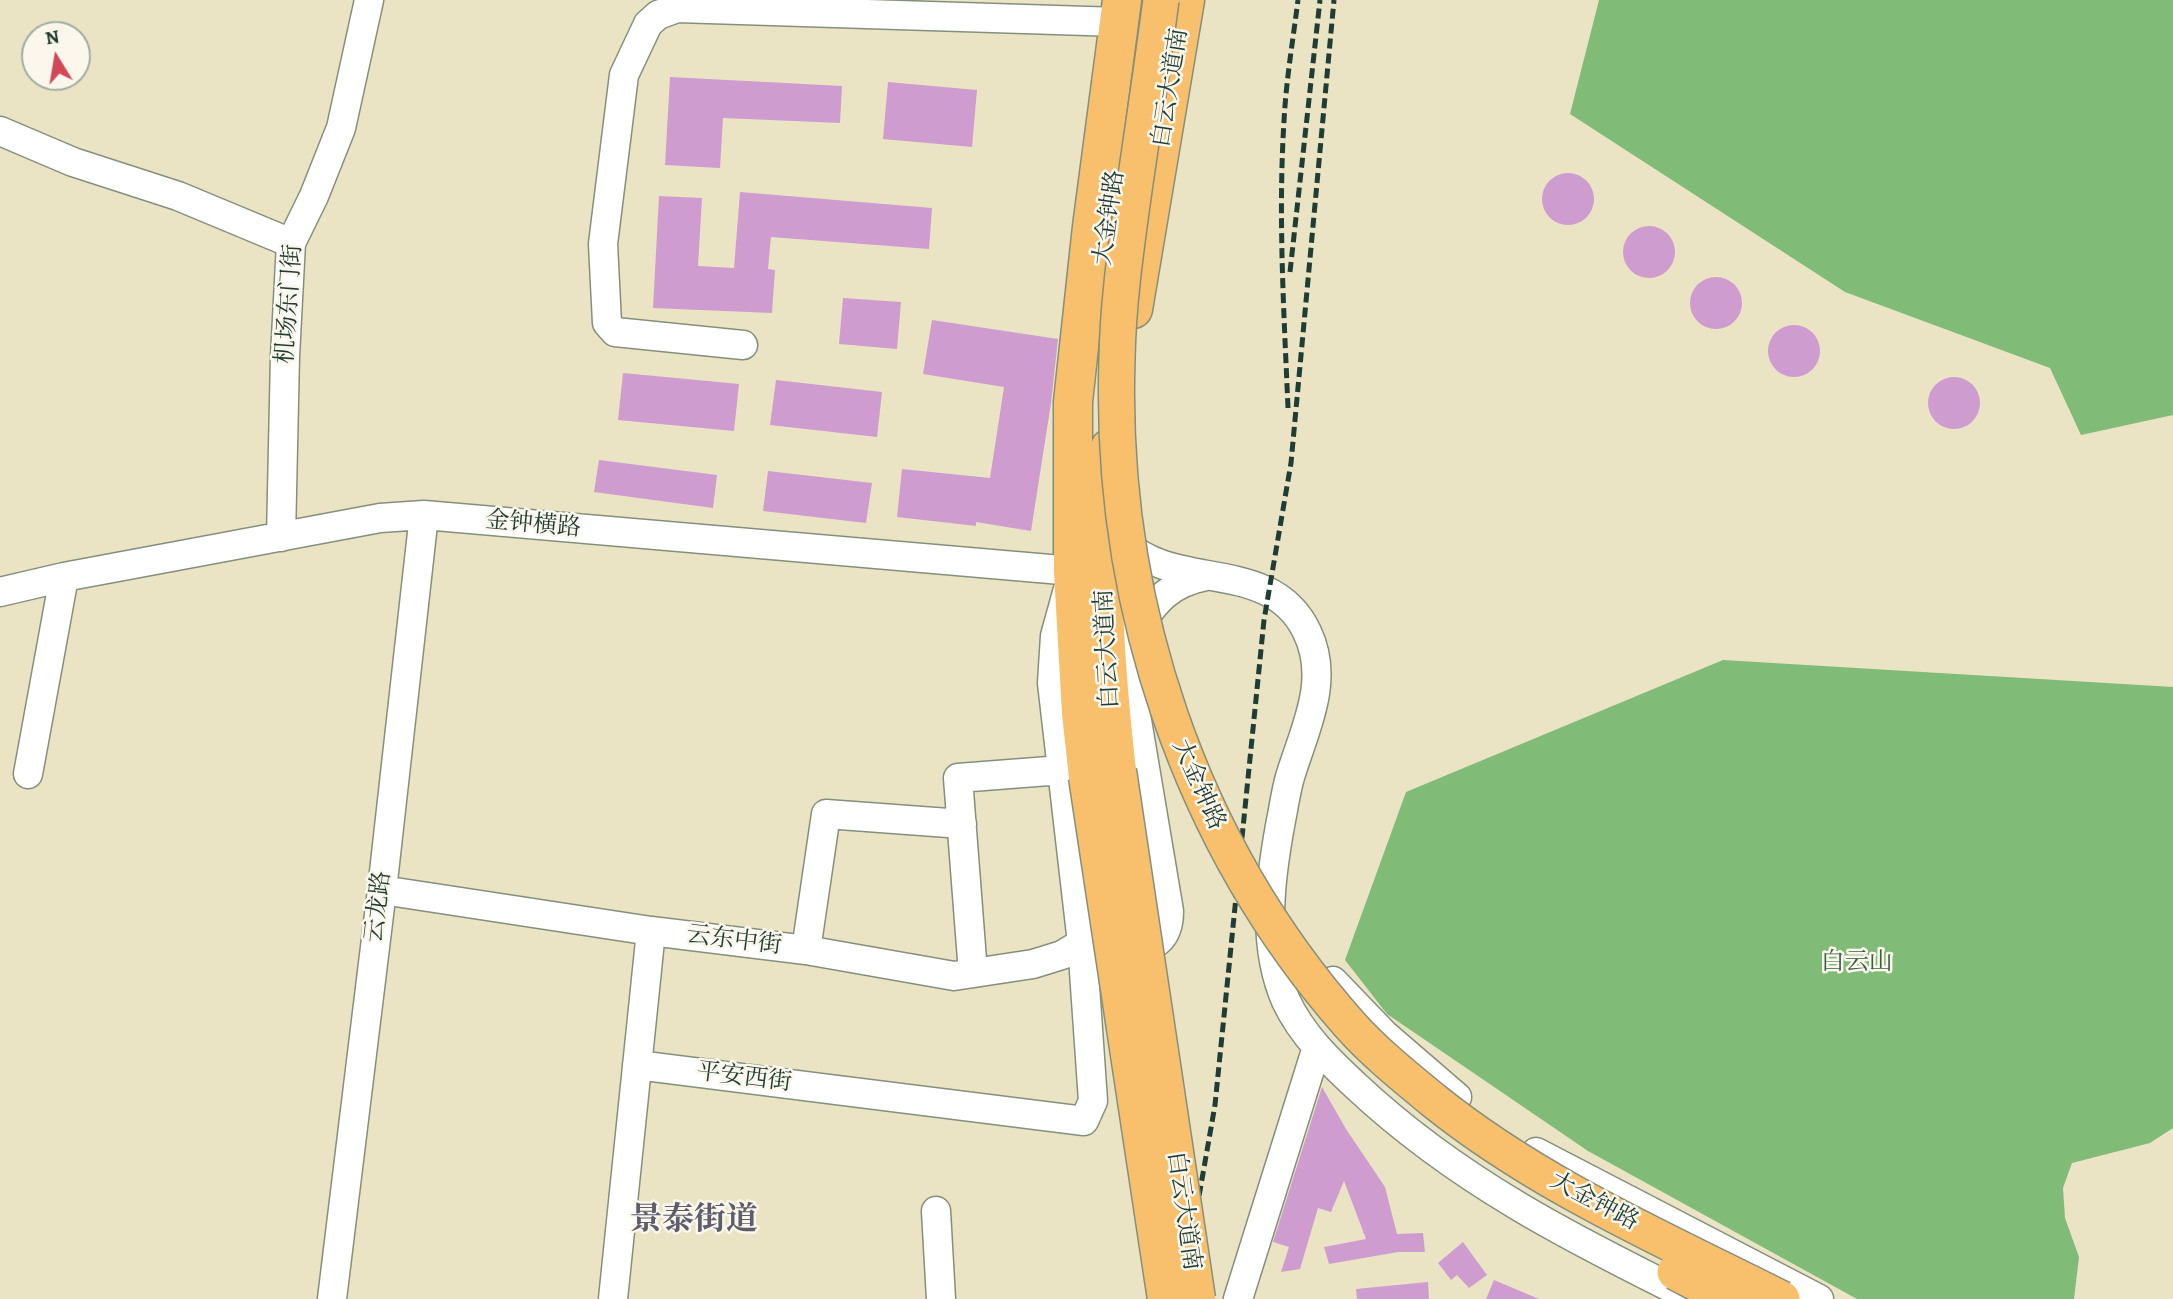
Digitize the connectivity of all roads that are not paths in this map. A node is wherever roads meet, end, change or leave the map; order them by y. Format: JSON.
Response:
{"nodes":[{"id":1,"x":369,"y":0,"type":"edge"},
{"id":2,"x":1010,"y":0,"type":"edge"},
{"id":3,"x":1161,"y":0,"type":"edge"},
{"id":4,"x":1185,"y":0,"type":"edge"},
{"id":5,"x":1126,"y":6,"type":"edge"},
{"id":6,"x":0,"y":131,"type":"edge"},
{"id":7,"x":291,"y":243,"type":"junction"},
{"id":8,"x":743,"y":345,"type":"dead end"},
{"id":9,"x":1105,"y":511,"type":"junction"},
{"id":10,"x":424,"y":514,"type":"junction"},
{"id":11,"x":281,"y":537,"type":"junction"},
{"id":12,"x":1073,"y":572,"type":"junction"},
{"id":13,"x":1209,"y":576,"type":"junction"},
{"id":14,"x":64,"y":577,"type":"junction"},
{"id":15,"x":0,"y":592,"type":"edge"},
{"id":16,"x":1126,"y":647,"type":"junction"},
{"id":17,"x":1089,"y":773,"type":"junction"},
{"id":18,"x":28,"y":774,"type":"dead end"},
{"id":19,"x":962,"y":824,"type":"junction"},
{"id":20,"x":1270,"y":887,"type":"junction"},
{"id":21,"x":382,"y":890,"type":"junction"},
{"id":22,"x":652,"y":931,"type":"junction"},
{"id":23,"x":1082,"y":943,"type":"junction"},
{"id":24,"x":806,"y":950,"type":"junction"},
{"id":25,"x":973,"y":973,"type":"junction"},
{"id":26,"x":1317,"y":1047,"type":"junction"},
{"id":27,"x":637,"y":1065,"type":"junction"},
{"id":28,"x":936,"y":1211,"type":"dead end"},
{"id":29,"x":332,"y":1299,"type":"edge"},
{"id":30,"x":614,"y":1299,"type":"edge"},
{"id":31,"x":941,"y":1299,"type":"edge"},
{"id":32,"x":1167,"y":1299,"type":"edge"},
{"id":33,"x":1196,"y":1299,"type":"edge"},
{"id":34,"x":1238,"y":1299,"type":"edge"},
{"id":35,"x":1693,"y":1299,"type":"edge"},
{"id":36,"x":1727,"y":1299,"type":"edge"},
{"id":37,"x":1782,"y":1299,"type":"edge"},
{"id":38,"x":1819,"y":1299,"type":"edge"}],
"edges":[{"from":1,"to":7,"type":"street","name":"机场东门街"},
{"from":2,"to":5,"type":"street"},
{"from":3,"to":37,"type":"main road","name":"大金钟路","bridge":true},
{"from":4,"to":9,"type":"highway","name":"白云大道南"},
{"from":5,"to":8,"type":"street"},
{"from":5,"to":12,"type":"highway","name":"白云大道南"},
{"from":5,"to":36,"type":"main road","name":"大金钟路","bridge":true},
{"from":6,"to":7,"type":"street"},
{"from":7,"to":11,"type":"street","name":"机场东门街"},
{"from":9,"to":13,"type":"street"},
{"from":9,"to":16,"type":"street"},
{"from":9,"to":17,"type":"highway","name":"白云大道南"},
{"from":10,"to":11,"type":"street","name":"金钟横路"},
{"from":10,"to":12,"type":"street","name":"金钟横路"},
{"from":10,"to":21,"type":"street","name":"云龙路"},
{"from":11,"to":14,"type":"street","name":"金钟横路"},
{"from":12,"to":17,"type":"highway","name":"白云大道南"},
{"from":13,"to":16,"type":"street"},
{"from":13,"to":20,"type":"street"},
{"from":14,"to":15,"type":"street","name":"金钟横路"},
{"from":14,"to":18,"type":"street"},
{"from":16,"to":23,"type":"street"},
{"from":17,"to":19,"type":"street"},
{"from":17,"to":23,"type":"street"},
{"from":17,"to":32,"type":"highway","name":"白云大道南","bridge":true},
{"from":17,"to":33,"type":"highway","name":"白云大道南","bridge":true},
{"from":19,"to":24,"type":"street"},
{"from":19,"to":25,"type":"street"},
{"from":20,"to":26,"type":"street"},
{"from":20,"to":38,"type":"street"},
{"from":21,"to":22,"type":"street","name":"云东中街"},
{"from":21,"to":29,"type":"street","name":"云龙路"},
{"from":22,"to":24,"type":"street","name":"云东中街"},
{"from":22,"to":27,"type":"street"},
{"from":23,"to":25,"type":"street","name":"云东中街"},
{"from":23,"to":27,"type":"street","name":"平安西街"},
{"from":24,"to":25,"type":"street","name":"云东中街"},
{"from":26,"to":34,"type":"street"},
{"from":26,"to":35,"type":"street"},
{"from":27,"to":30,"type":"street"},
{"from":28,"to":31,"type":"street"}]}
